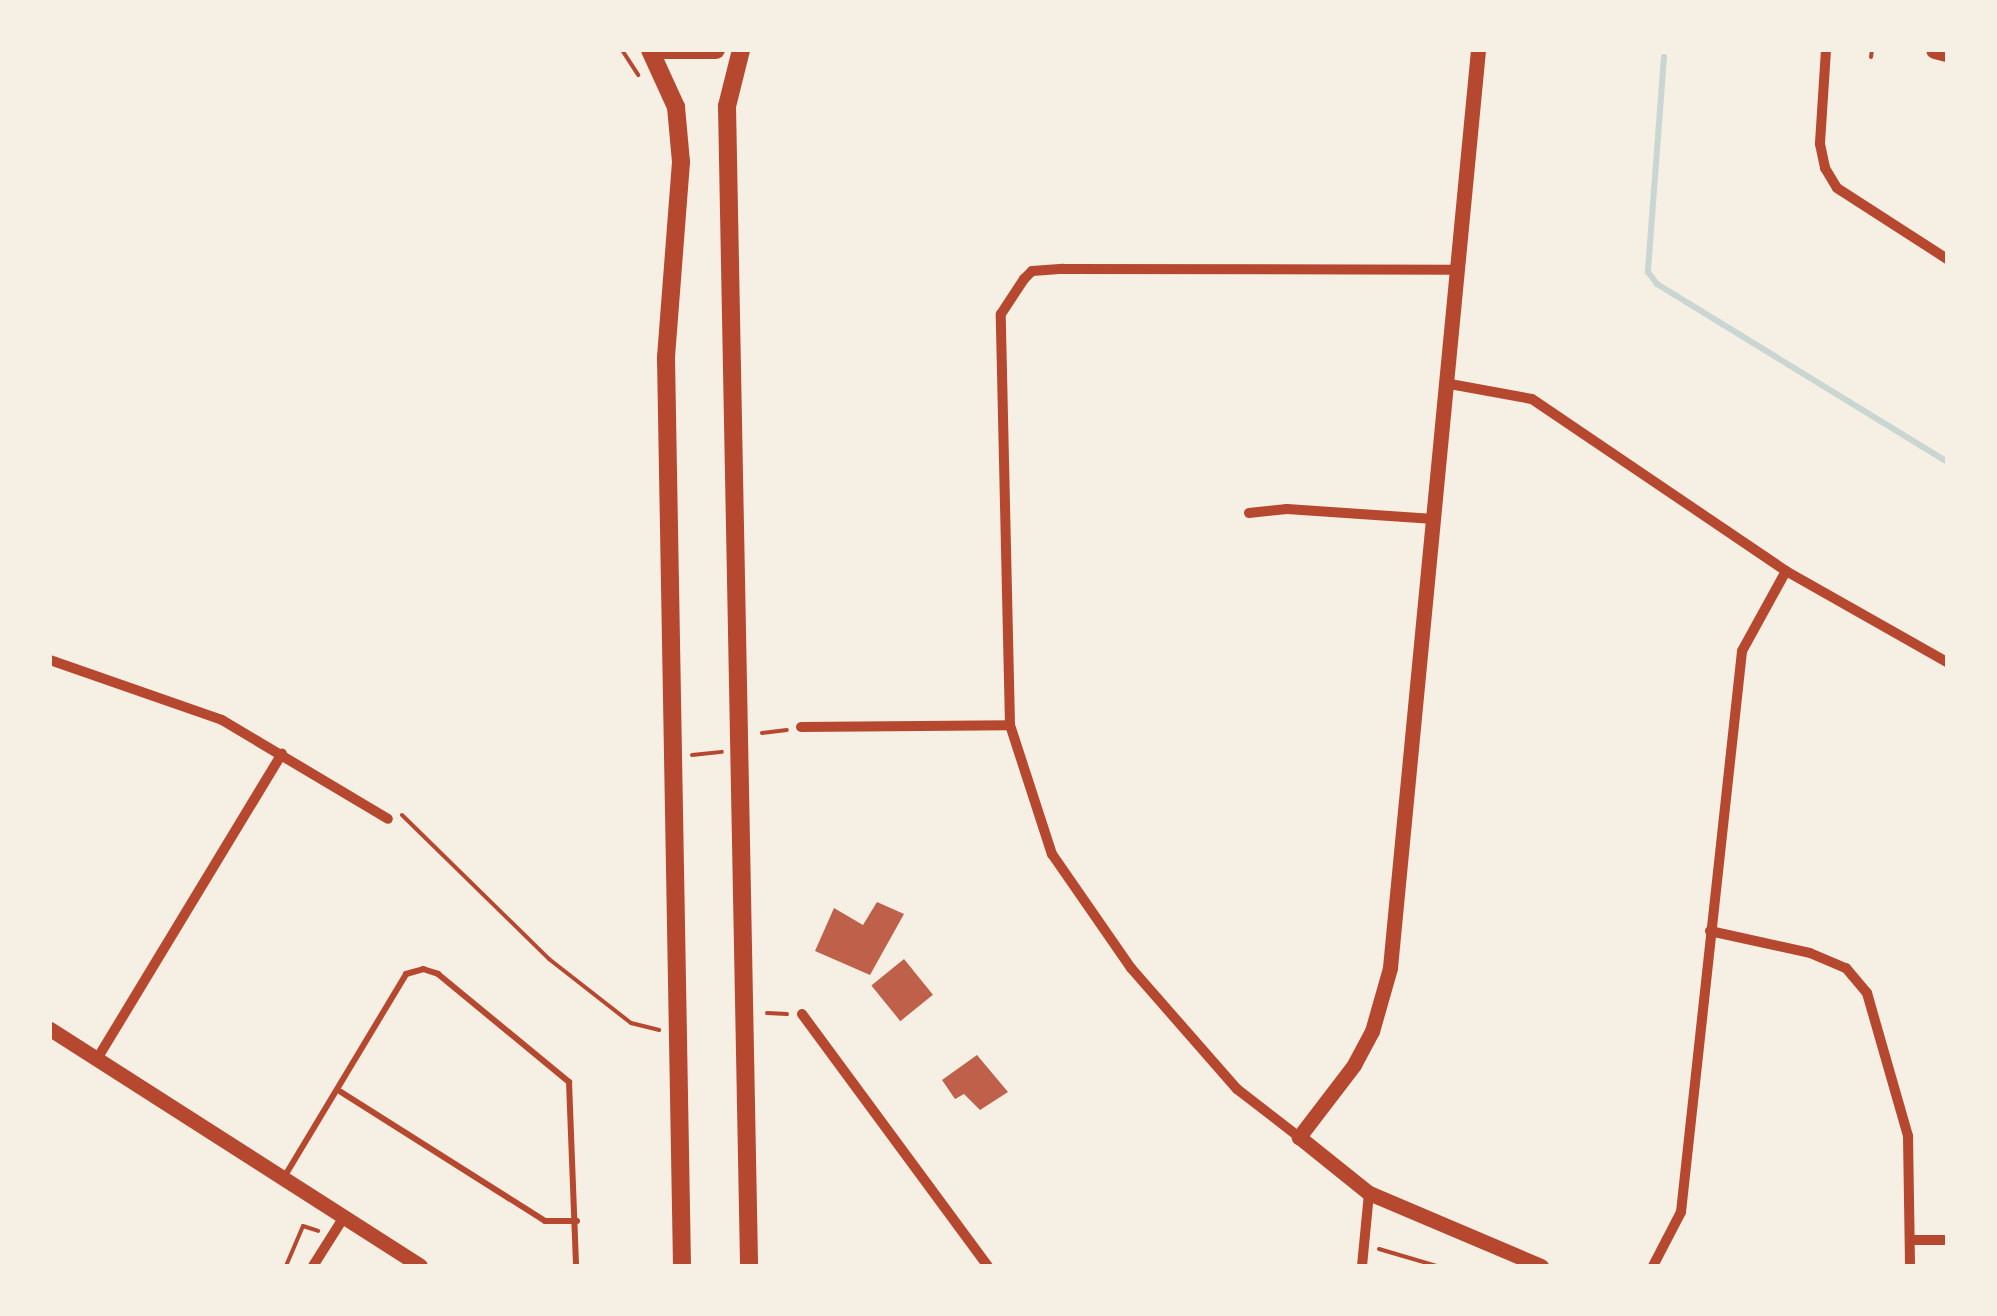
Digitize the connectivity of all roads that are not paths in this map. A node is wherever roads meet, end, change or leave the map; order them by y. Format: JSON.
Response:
{"nodes":[{"id":1,"x":650,"y":50,"type":"edge"},
{"id":2,"x":663,"y":50,"type":"edge"},
{"id":3,"x":716,"y":50,"type":"edge"},
{"id":4,"x":741,"y":50,"type":"edge"},
{"id":5,"x":1478,"y":50,"type":"edge"},
{"id":6,"x":1826,"y":50,"type":"edge"},
{"id":7,"x":1935,"y":50,"type":"edge"},
{"id":8,"x":1947,"y":53,"type":"edge"},
{"id":9,"x":1947,"y":260,"type":"edge"},
{"id":10,"x":1453,"y":270,"type":"junction"},
{"id":11,"x":1450,"y":384,"type":"junction"},
{"id":12,"x":1249,"y":513,"type":"dead end"},
{"id":13,"x":1434,"y":519,"type":"junction"},
{"id":14,"x":1786,"y":571,"type":"junction"},
{"id":15,"x":50,"y":660,"type":"edge"},
{"id":16,"x":1947,"y":662,"type":"edge"},
{"id":17,"x":1010,"y":725,"type":"junction"},
{"id":18,"x":801,"y":727,"type":"dead end"},
{"id":19,"x":282,"y":754,"type":"junction"},
{"id":20,"x":388,"y":820,"type":"road end"},
{"id":21,"x":1710,"y":931,"type":"junction"},
{"id":22,"x":802,"y":1014,"type":"road end"},
{"id":23,"x":50,"y":1029,"type":"edge"},
{"id":24,"x":97,"y":1059,"type":"junction"},
{"id":25,"x":340,"y":1092,"type":"junction"},
{"id":26,"x":1299,"y":1137,"type":"junction"},
{"id":27,"x":282,"y":1180,"type":"junction"},
{"id":28,"x":1369,"y":1193,"type":"junction"},
{"id":29,"x":344,"y":1218,"type":"junction"},
{"id":30,"x":577,"y":1221,"type":"junction"},
{"id":31,"x":1915,"y":1240,"type":"junction"},
{"id":32,"x":1947,"y":1240,"type":"edge"},
{"id":33,"x":313,"y":1266,"type":"edge"},
{"id":34,"x":420,"y":1266,"type":"edge"},
{"id":35,"x":576,"y":1266,"type":"edge"},
{"id":36,"x":682,"y":1266,"type":"edge"},
{"id":37,"x":748,"y":1266,"type":"edge"},
{"id":38,"x":988,"y":1266,"type":"edge"},
{"id":39,"x":1362,"y":1266,"type":"edge"},
{"id":40,"x":1542,"y":1266,"type":"edge"},
{"id":41,"x":1653,"y":1266,"type":"edge"},
{"id":42,"x":1910,"y":1266,"type":"edge"}],
"edges":[{"from":1,"to":36,"type":"main road"},
{"from":2,"to":3,"type":"main road"},
{"from":4,"to":37,"type":"main road"},
{"from":5,"to":10,"type":"street"},
{"from":6,"to":9,"type":"street"},
{"from":7,"to":8,"type":"main road"},
{"from":10,"to":11,"type":"street"},
{"from":10,"to":17,"type":"street"},
{"from":11,"to":13,"type":"street"},
{"from":11,"to":14,"type":"street"},
{"from":12,"to":13,"type":"street"},
{"from":13,"to":26,"type":"street"},
{"from":14,"to":16,"type":"street"},
{"from":14,"to":21,"type":"street"},
{"from":15,"to":19,"type":"street"},
{"from":17,"to":18,"type":"street"},
{"from":17,"to":26,"type":"street"},
{"from":19,"to":20,"type":"street"},
{"from":19,"to":24,"type":"street"},
{"from":21,"to":31,"type":"street"},
{"from":21,"to":41,"type":"street"},
{"from":22,"to":38,"type":"street"},
{"from":23,"to":24,"type":"street"},
{"from":24,"to":27,"type":"street"},
{"from":25,"to":27,"type":"lane"},
{"from":25,"to":30,"type":"lane"},
{"from":25,"to":30,"type":"lane"},
{"from":26,"to":28,"type":"street"},
{"from":27,"to":29,"type":"street"},
{"from":28,"to":39,"type":"street"},
{"from":28,"to":40,"type":"street"},
{"from":29,"to":33,"type":"street"},
{"from":29,"to":34,"type":"street"},
{"from":30,"to":35,"type":"lane"},
{"from":31,"to":32,"type":"street"},
{"from":31,"to":42,"type":"street"}]}
